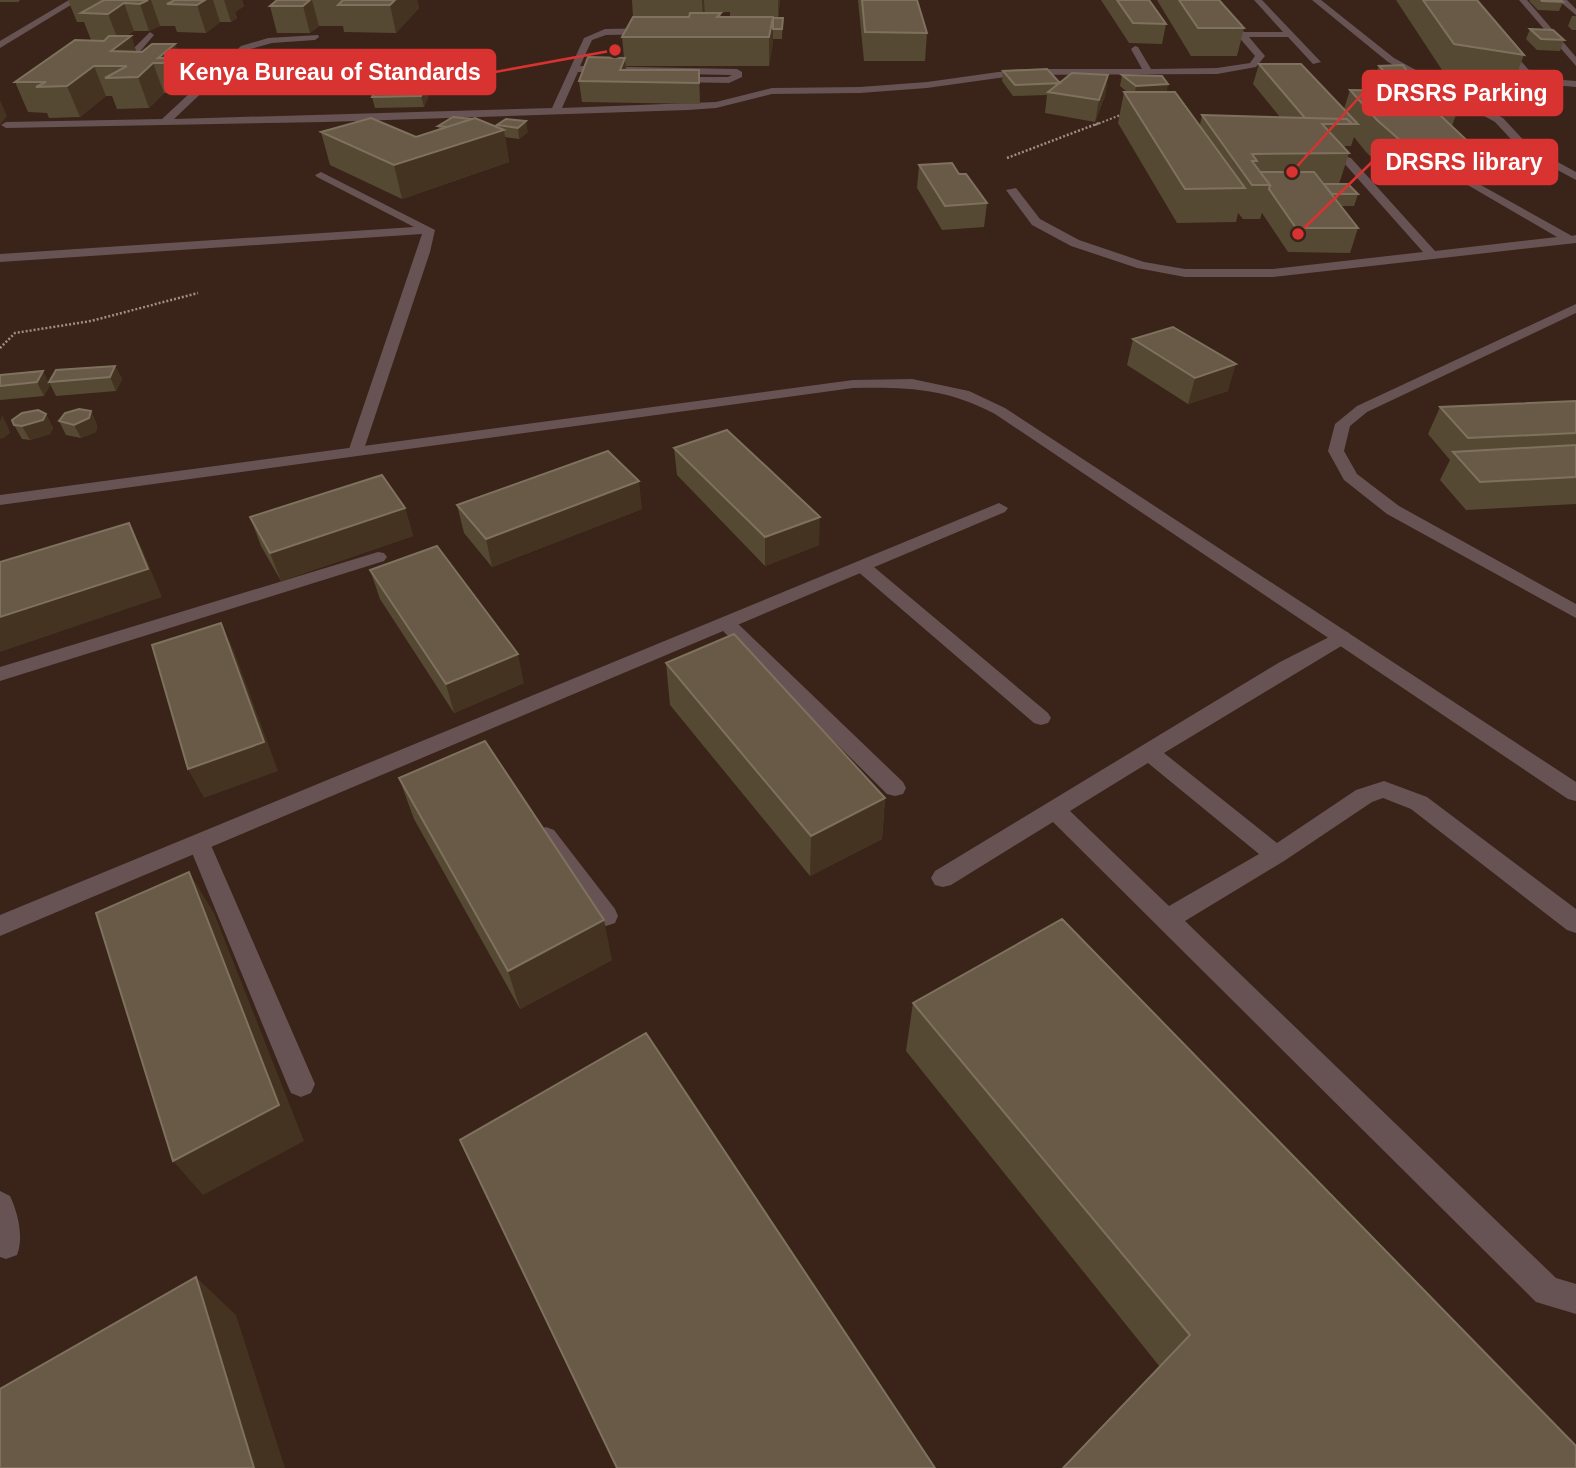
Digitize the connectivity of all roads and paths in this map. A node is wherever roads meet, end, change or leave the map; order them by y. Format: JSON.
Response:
{"nodes":[{"id":1,"x":75,"y":0,"type":"edge"},
{"id":2,"x":1211,"y":0,"type":"edge"},
{"id":3,"x":1258,"y":0,"type":"edge"},
{"id":4,"x":1316,"y":0,"type":"edge"},
{"id":5,"x":1464,"y":0,"type":"edge"},
{"id":6,"x":1523,"y":0,"type":"edge"},
{"id":7,"x":1562,"y":0,"type":"edge"},
{"id":8,"x":1576,"y":13,"type":"edge"},
{"id":9,"x":0,"y":30,"type":"edge"},
{"id":10,"x":23,"y":30,"type":"junction"},
{"id":11,"x":669,"y":31,"type":"edge"},
{"id":12,"x":1290,"y":34,"type":"junction"},
{"id":13,"x":150,"y":35,"type":"edge"},
{"id":14,"x":1243,"y":35,"type":"junction"},
{"id":15,"x":315,"y":37,"type":"dead end"},
{"id":16,"x":0,"y":45,"type":"edge"},
{"id":17,"x":1135,"y":49,"type":"edge"},
{"id":18,"x":1316,"y":62,"type":"dead end"},
{"id":19,"x":1576,"y":63,"type":"edge"},
{"id":20,"x":227,"y":64,"type":"junction"},
{"id":21,"x":576,"y":69,"type":"junction"},
{"id":22,"x":636,"y":70,"type":"junction"},
{"id":23,"x":1150,"y":72,"type":"junction"},
{"id":24,"x":1576,"y":84,"type":"edge"},
{"id":25,"x":556,"y":110,"type":"junction"},
{"id":26,"x":1134,"y":110,"type":"edge"},
{"id":27,"x":165,"y":122,"type":"junction"},
{"id":28,"x":6,"y":125,"type":"dead end"},
{"id":29,"x":1347,"y":160,"type":"edge"},
{"id":30,"x":321,"y":175,"type":"dead end"},
{"id":31,"x":1576,"y":177,"type":"edge"},
{"id":32,"x":1470,"y":182,"type":"edge"},
{"id":33,"x":1012,"y":190,"type":"joint"},
{"id":34,"x":1361,"y":191,"type":"dead end"},
{"id":35,"x":1374,"y":191,"type":"junction"},
{"id":36,"x":429,"y":230,"type":"junction"},
{"id":37,"x":1573,"y":240,"type":"edge"},
{"id":38,"x":1432,"y":256,"type":"junction"},
{"id":39,"x":0,"y":258,"type":"edge"},
{"id":40,"x":198,"y":293,"type":"dead end"},
{"id":41,"x":1576,"y":308,"type":"edge"},
{"id":42,"x":0,"y":348,"type":"edge"},
{"id":43,"x":356,"y":452,"type":"junction"},
{"id":44,"x":0,"y":500,"type":"edge"},
{"id":45,"x":999,"y":509,"type":"dead end"},
{"id":46,"x":378,"y":557,"type":"dead end"},
{"id":47,"x":862,"y":566,"type":"junction"},
{"id":48,"x":1576,"y":611,"type":"edge"},
{"id":49,"x":726,"y":623,"type":"junction"},
{"id":50,"x":1341,"y":637,"type":"junction"},
{"id":51,"x":0,"y":674,"type":"edge"},
{"id":52,"x":1041,"y":718,"type":"dead end"},
{"id":53,"x":467,"y":730,"type":"junction"},
{"id":54,"x":484,"y":752,"type":"edge"},
{"id":55,"x":1150,"y":753,"type":"junction"},
{"id":56,"x":895,"y":788,"type":"dead end"},
{"id":57,"x":1576,"y":793,"type":"edge"},
{"id":58,"x":1055,"y":810,"type":"junction"},
{"id":59,"x":533,"y":818,"type":"edge"},
{"id":60,"x":199,"y":843,"type":"junction"},
{"id":61,"x":1276,"y":855,"type":"junction"},
{"id":62,"x":943,"y":878,"type":"dead end"},
{"id":63,"x":606,"y":916,"type":"dead end"},
{"id":64,"x":1167,"y":920,"type":"junction"},
{"id":65,"x":1576,"y":922,"type":"edge"},
{"id":66,"x":0,"y":926,"type":"edge"},
{"id":67,"x":301,"y":1084,"type":"dead end"},
{"id":68,"x":0,"y":1206,"type":"edge"},
{"id":69,"x":6,"y":1244,"type":"dead end"},
{"id":70,"x":1576,"y":1299,"type":"edge"}],
"edges":[{"from":1,"to":10,"type":"street"},
{"from":2,"to":14,"type":"street"},
{"from":3,"to":12,"type":"street"},
{"from":4,"to":31,"type":"street"},
{"from":5,"to":24,"type":"street"},
{"from":6,"to":19,"type":"street"},
{"from":7,"to":8,"type":"street"},
{"from":9,"to":10,"type":"street"},
{"from":10,"to":16,"type":"street"},
{"from":11,"to":21,"type":"street"},
{"from":12,"to":14,"type":"street"},
{"from":12,"to":18,"type":"street"},
{"from":13,"to":20,"type":"street"},
{"from":14,"to":23,"type":"street"},
{"from":15,"to":20,"type":"street"},
{"from":17,"to":23,"type":"street"},
{"from":20,"to":27,"type":"street"},
{"from":21,"to":22,"type":"street"},
{"from":21,"to":25,"type":"street"},
{"from":22,"to":22,"type":"street"},
{"from":23,"to":25,"type":"street"},
{"from":25,"to":27,"type":"street"},
{"from":26,"to":33,"type":"path"},
{"from":27,"to":28,"type":"street"},
{"from":29,"to":35,"type":"street"},
{"from":30,"to":36,"type":"street"},
{"from":32,"to":37,"type":"street"},
{"from":33,"to":38,"type":"street"},
{"from":34,"to":35,"type":"street"},
{"from":35,"to":38,"type":"street"},
{"from":36,"to":39,"type":"street"},
{"from":36,"to":43,"type":"street"},
{"from":37,"to":38,"type":"street"},
{"from":40,"to":42,"type":"path"},
{"from":41,"to":48,"type":"street"},
{"from":43,"to":44,"type":"street"},
{"from":43,"to":50,"type":"street"},
{"from":45,"to":47,"type":"street"},
{"from":46,"to":51,"type":"street"},
{"from":47,"to":49,"type":"street"},
{"from":47,"to":52,"type":"street"},
{"from":49,"to":53,"type":"street"},
{"from":49,"to":56,"type":"street"},
{"from":50,"to":55,"type":"street"},
{"from":50,"to":57,"type":"street"},
{"from":53,"to":54,"type":"street"},
{"from":53,"to":60,"type":"street"},
{"from":55,"to":58,"type":"street"},
{"from":55,"to":61,"type":"street"},
{"from":58,"to":62,"type":"street"},
{"from":58,"to":64,"type":"street"},
{"from":59,"to":63,"type":"street"},
{"from":60,"to":66,"type":"street"},
{"from":60,"to":67,"type":"street"},
{"from":61,"to":64,"type":"street"},
{"from":61,"to":65,"type":"street"},
{"from":64,"to":70,"type":"street"},
{"from":68,"to":69,"type":"street"}]}
